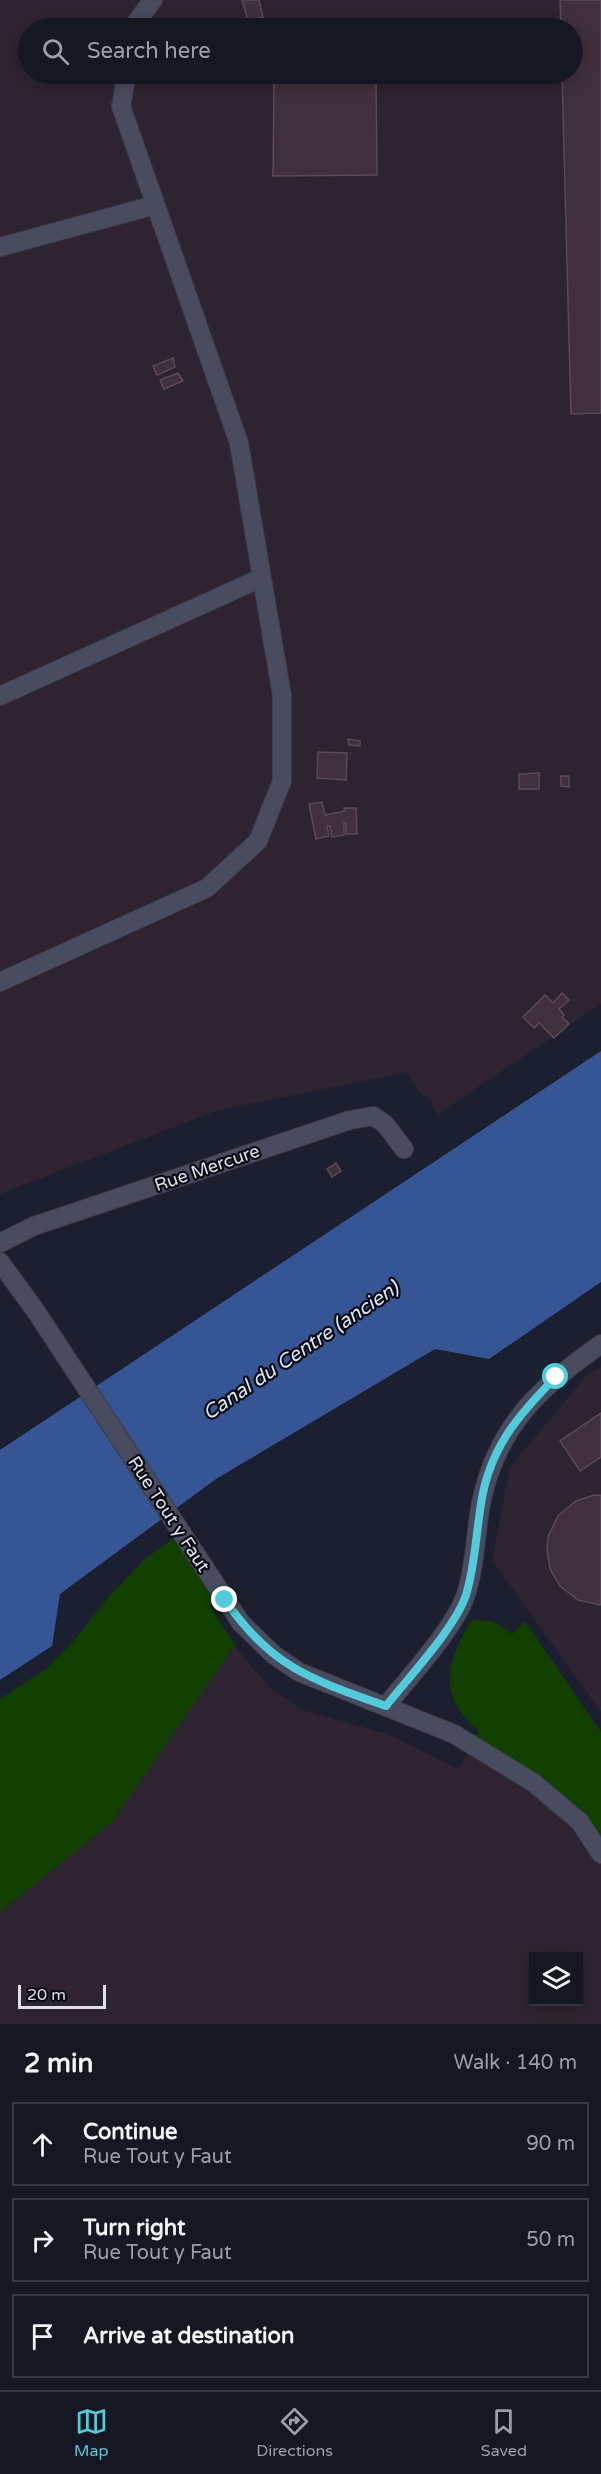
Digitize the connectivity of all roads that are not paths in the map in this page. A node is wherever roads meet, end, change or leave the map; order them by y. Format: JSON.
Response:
{"nodes":[{"id":1,"x":153,"y":0,"type":"edge"},
{"id":2,"x":138,"y":18,"type":"edge"},
{"id":3,"x":125,"y":84,"type":"edge"},
{"id":4,"x":155,"y":205,"type":"junction"},
{"id":5,"x":0,"y":247,"type":"edge"},
{"id":6,"x":261,"y":578,"type":"junction"},
{"id":7,"x":0,"y":696,"type":"edge"},
{"id":8,"x":0,"y":982,"type":"edge"},
{"id":9,"x":404,"y":1149,"type":"dead end"},
{"id":10,"x":0,"y":1243,"type":"edge"},
{"id":11,"x":0,"y":1262,"type":"edge"},
{"id":12,"x":601,"y":1344,"type":"edge"},
{"id":13,"x":386,"y":1706,"type":"junction"},
{"id":14,"x":601,"y":1854,"type":"edge"}],
"edges":[{"from":1,"to":2,"type":"street"},
{"from":3,"to":4,"type":"street"},
{"from":4,"to":5,"type":"street"},
{"from":4,"to":6,"type":"street"},
{"from":6,"to":7,"type":"street"},
{"from":6,"to":8,"type":"street"},
{"from":9,"to":10,"type":"street","name":"Rue Mercure"},
{"from":11,"to":13,"type":"street","name":"Rue Tout y Faut"},
{"from":12,"to":13,"type":"street"},
{"from":13,"to":14,"type":"street","name":"Rue Tout y Faut"}]}
